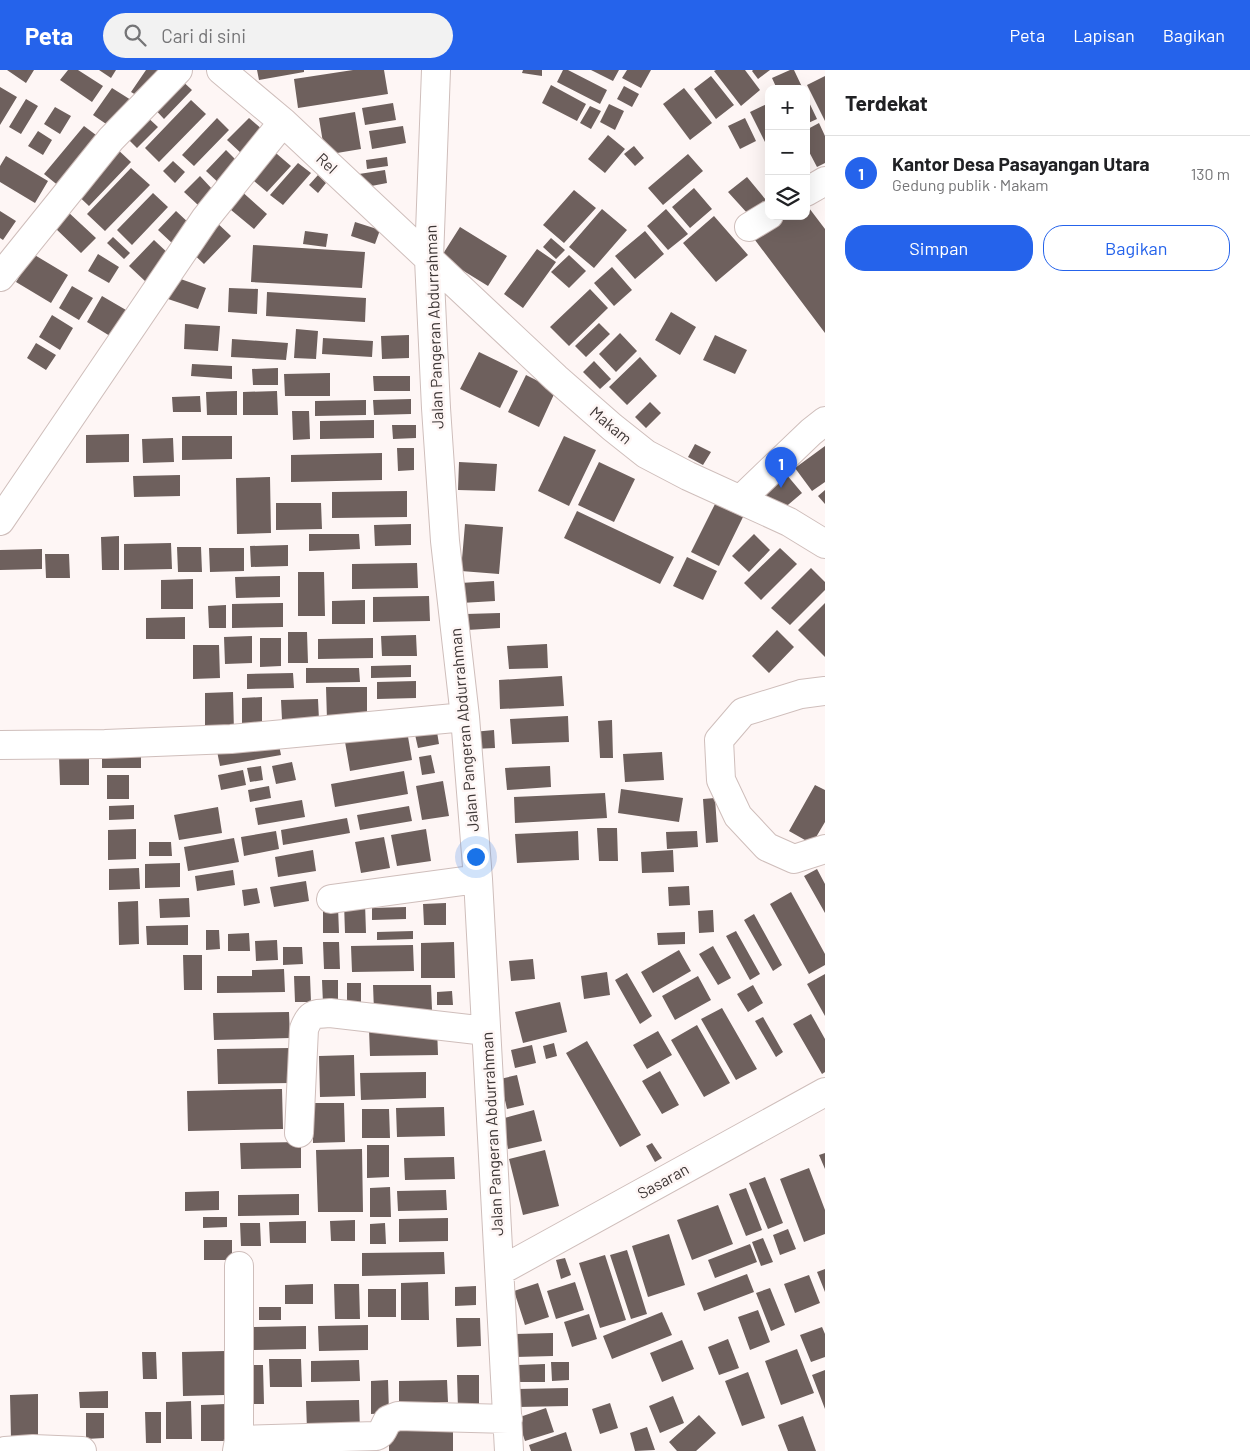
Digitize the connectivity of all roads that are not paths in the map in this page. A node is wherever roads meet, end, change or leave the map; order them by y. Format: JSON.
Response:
{"nodes":[{"id":1,"x":178,"y":70,"type":"edge"},
{"id":2,"x":222,"y":70,"type":"edge"},
{"id":3,"x":436,"y":70,"type":"edge"},
{"id":4,"x":283,"y":122,"type":"junction"},
{"id":5,"x":825,"y":181,"type":"edge"},
{"id":6,"x":810,"y":190,"type":"edge"},
{"id":7,"x":429,"y":259,"type":"junction"},
{"id":8,"x":0,"y":277,"type":"edge"},
{"id":9,"x":825,"y":421,"type":"edge"},
{"id":10,"x":741,"y":499,"type":"junction"},
{"id":11,"x":0,"y":521,"type":"edge"},
{"id":12,"x":825,"y":544,"type":"edge"},
{"id":13,"x":825,"y":691,"type":"edge"},
{"id":14,"x":465,"y":717,"type":"junction"},
{"id":15,"x":0,"y":745,"type":"edge"},
{"id":16,"x":825,"y":849,"type":"edge"},
{"id":17,"x":478,"y":879,"type":"junction"},
{"id":18,"x":331,"y":899,"type":"dead end"},
{"id":19,"x":486,"y":1030,"type":"junction"},
{"id":20,"x":825,"y":1092,"type":"edge"},
{"id":21,"x":299,"y":1133,"type":"dead end"},
{"id":22,"x":239,"y":1266,"type":"dead end"},
{"id":23,"x":500,"y":1271,"type":"junction"},
{"id":24,"x":508,"y":1419,"type":"junction"},
{"id":25,"x":371,"y":1444,"type":"edge"},
{"id":26,"x":238,"y":1445,"type":"edge"},
{"id":27,"x":5,"y":1451,"type":"edge"},
{"id":28,"x":82,"y":1451,"type":"edge"},
{"id":29,"x":509,"y":1451,"type":"edge"}],
"edges":[{"from":1,"to":8,"type":"street"},
{"from":2,"to":4,"type":"street","name":"Rel"},
{"from":3,"to":7,"type":"street","name":"Jalan Pangeran Abdurrahman"},
{"from":4,"to":7,"type":"street","name":"Rel"},
{"from":4,"to":11,"type":"street"},
{"from":5,"to":6,"type":"street"},
{"from":7,"to":10,"type":"street","name":"Makam"},
{"from":7,"to":14,"type":"street","name":"Jalan Pangeran Abdurrahman"},
{"from":9,"to":10,"type":"street"},
{"from":10,"to":12,"type":"street","name":"Makam"},
{"from":13,"to":16,"type":"street"},
{"from":14,"to":15,"type":"street"},
{"from":14,"to":17,"type":"street","name":"Jalan Pangeran Abdurrahman"},
{"from":17,"to":18,"type":"street"},
{"from":17,"to":19,"type":"street","name":"Jalan Pangeran Abdurrahman"},
{"from":19,"to":21,"type":"street"},
{"from":19,"to":23,"type":"street","name":"Jalan Pangeran Abdurrahman"},
{"from":20,"to":23,"type":"street","name":"Sasaran"},
{"from":22,"to":26,"type":"street"},
{"from":23,"to":24,"type":"street","name":"Jalan Pangeran Abdurrahman"},
{"from":24,"to":25,"type":"street"},
{"from":24,"to":29,"type":"street","name":"Jalan Pangeran Abdurrahman"},
{"from":25,"to":26,"type":"street"},
{"from":27,"to":28,"type":"street"}]}
